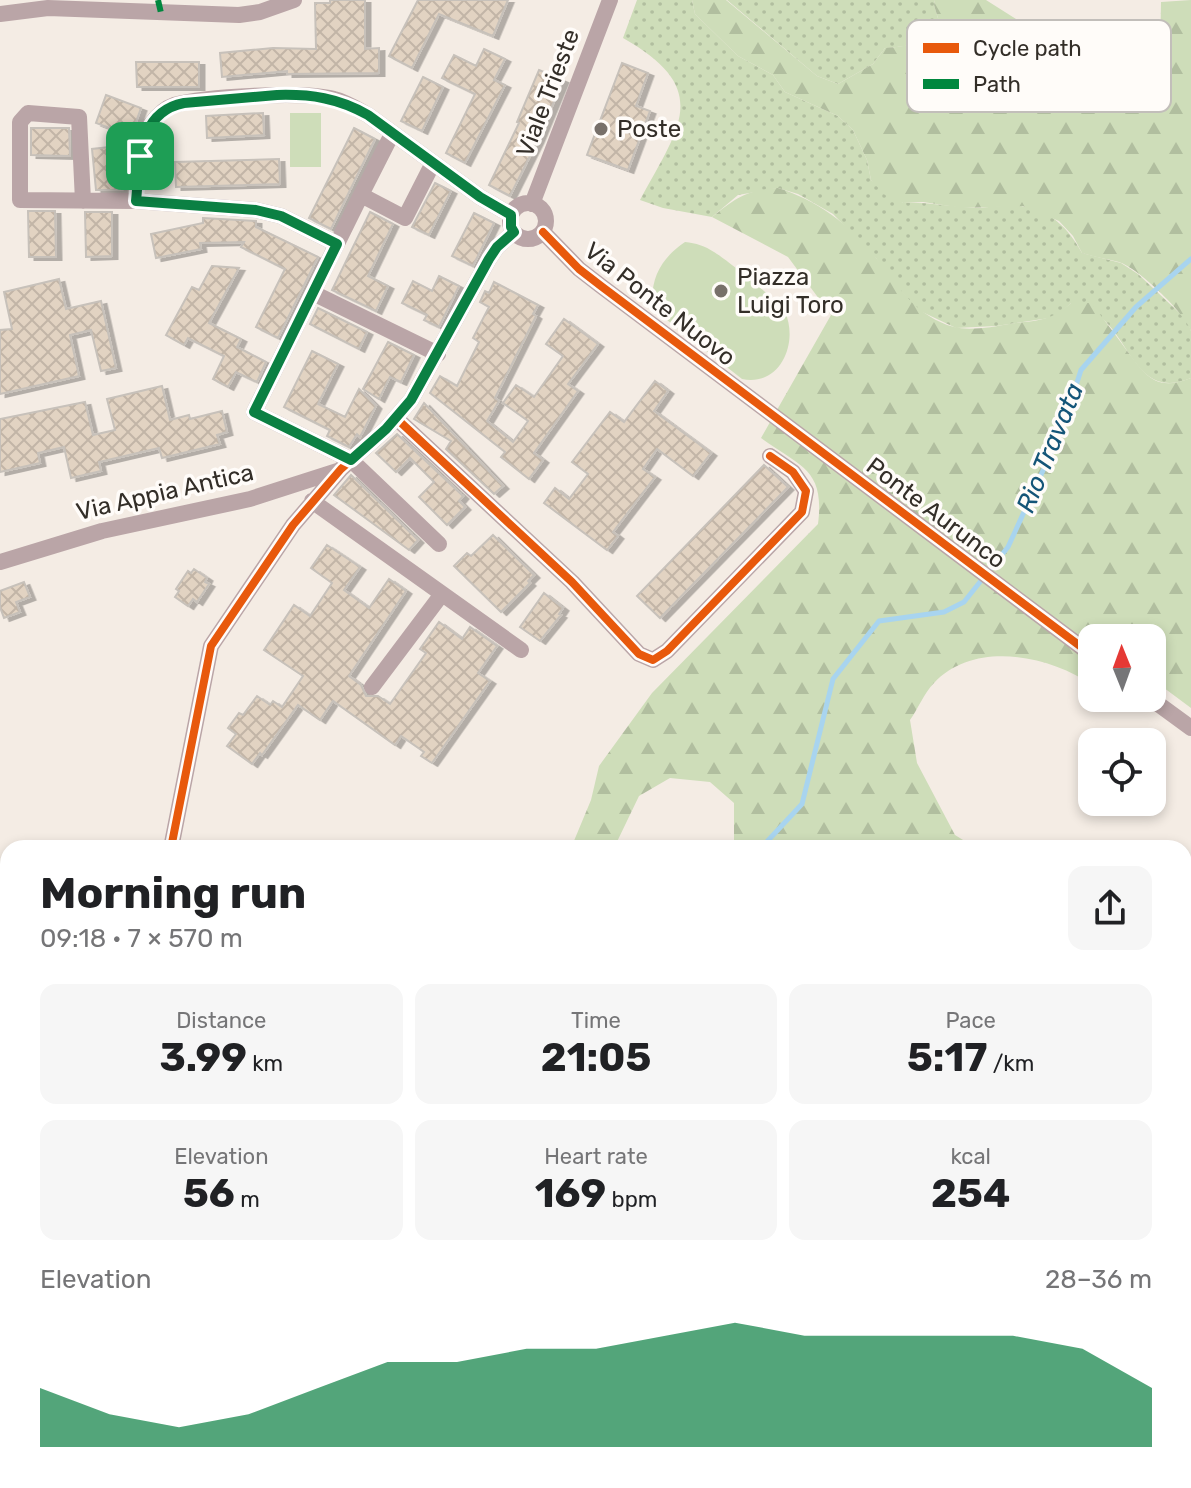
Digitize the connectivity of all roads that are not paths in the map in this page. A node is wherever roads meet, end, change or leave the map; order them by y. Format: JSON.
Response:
{"nodes":[{"id":1,"x":294,"y":0,"type":"edge"},
{"id":2,"x":610,"y":0,"type":"edge"},
{"id":3,"x":0,"y":14,"type":"edge"},
{"id":4,"x":392,"y":134,"type":"junction"},
{"id":5,"x":433,"y":163,"type":"junction"},
{"id":6,"x":361,"y":195,"type":"junction"},
{"id":7,"x":83,"y":201,"type":"junction"},
{"id":8,"x":136,"y":201,"type":"junction"},
{"id":9,"x":532,"y":204,"type":"junction"},
{"id":10,"x":511,"y":215,"type":"junction"},
{"id":11,"x":514,"y":232,"type":"junction"},
{"id":12,"x":543,"y":232,"type":"junction"},
{"id":13,"x":337,"y":244,"type":"junction"},
{"id":14,"x":313,"y":293,"type":"junction"},
{"id":15,"x":438,"y":354,"type":"junction"},
{"id":16,"x":756,"y":403,"type":"joint"},
{"id":17,"x":397,"y":419,"type":"junction"},
{"id":18,"x":770,"y":456,"type":"dead end"},
{"id":19,"x":346,"y":464,"type":"junction"},
{"id":20,"x":312,"y":501,"type":"junction"},
{"id":21,"x":439,"y":544,"type":"dead end"},
{"id":22,"x":0,"y":562,"type":"edge"},
{"id":23,"x":442,"y":594,"type":"junction"},
{"id":24,"x":1078,"y":644,"type":"edge"},
{"id":25,"x":521,"y":650,"type":"dead end"},
{"id":26,"x":372,"y":687,"type":"dead end"},
{"id":27,"x":1166,"y":710,"type":"edge"},
{"id":28,"x":1191,"y":728,"type":"edge"},
{"id":29,"x":173,"y":840,"type":"edge"}],
"edges":[{"from":1,"to":3,"type":"street"},
{"from":2,"to":9,"type":"street","name":"Viale Trieste"},
{"from":4,"to":5,"type":"street"},
{"from":4,"to":6,"type":"street"},
{"from":4,"to":8,"type":"street"},
{"from":5,"to":6,"type":"street"},
{"from":5,"to":10,"type":"street"},
{"from":6,"to":13,"type":"street"},
{"from":7,"to":7,"type":"street"},
{"from":7,"to":8,"type":"street"},
{"from":8,"to":13,"type":"street"},
{"from":9,"to":10,"type":"street"},
{"from":9,"to":12,"type":"street"},
{"from":10,"to":11,"type":"street"},
{"from":11,"to":12,"type":"street"},
{"from":11,"to":15,"type":"street","name":"Via Appia Antica"},
{"from":12,"to":16,"type":"street","name":"Via Ponte Nuovo"},
{"from":13,"to":14,"type":"street"},
{"from":14,"to":15,"type":"street"},
{"from":14,"to":19,"type":"street"},
{"from":15,"to":17,"type":"street","name":"Via Appia Antica"},
{"from":16,"to":24,"type":"street","name":"Ponte Aurunco"},
{"from":17,"to":18,"type":"street"},
{"from":17,"to":19,"type":"street","name":"Via Appia Antica"},
{"from":19,"to":20,"type":"street"},
{"from":19,"to":21,"type":"street"},
{"from":19,"to":22,"type":"street","name":"Via Appia Antica"},
{"from":20,"to":23,"type":"street"},
{"from":20,"to":29,"type":"street"},
{"from":23,"to":25,"type":"street"},
{"from":23,"to":26,"type":"street"},
{"from":27,"to":28,"type":"street"}]}
